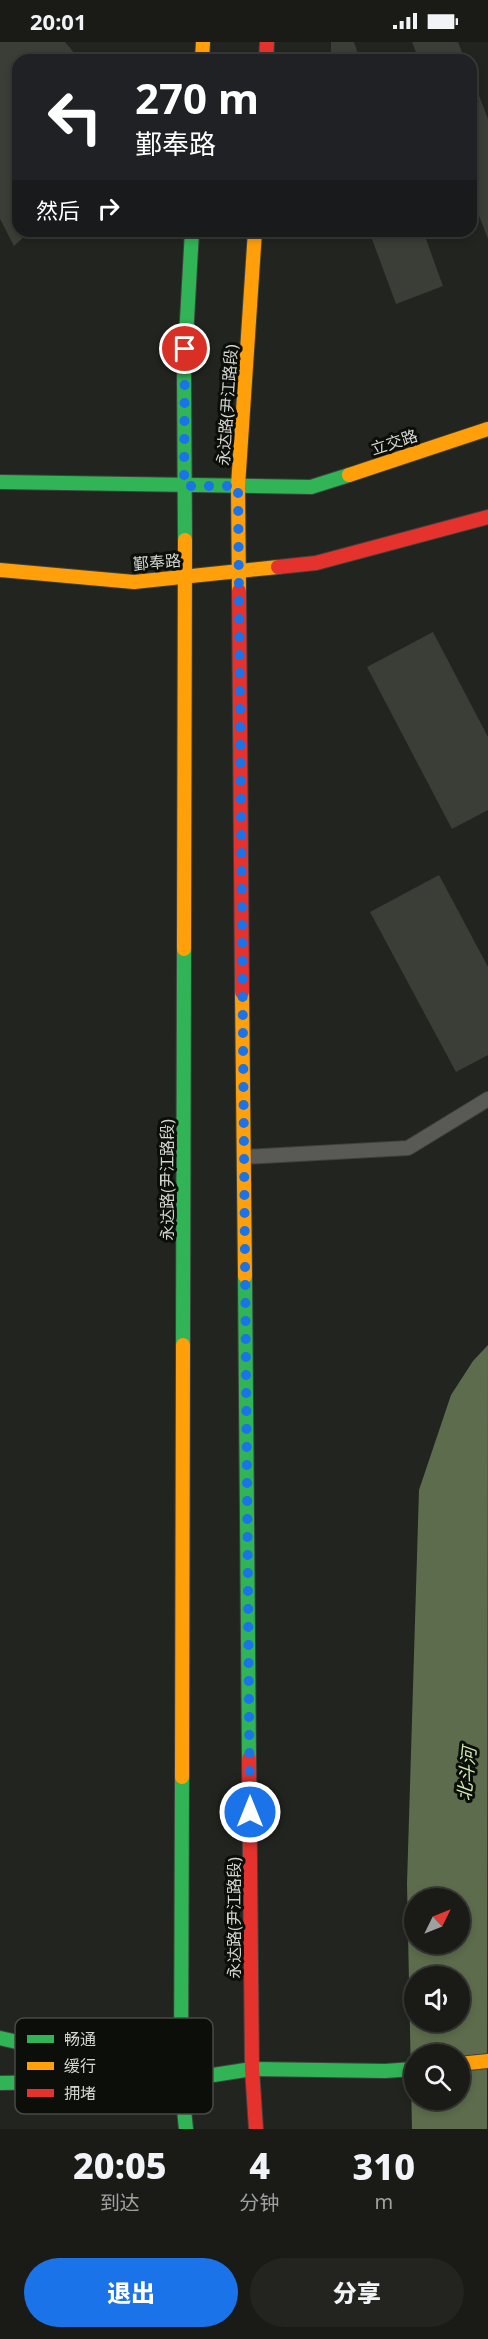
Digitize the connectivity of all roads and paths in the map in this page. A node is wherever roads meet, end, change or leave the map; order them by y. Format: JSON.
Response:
{"nodes":[{"id":1,"x":192,"y":237,"type":"edge"},
{"id":2,"x":255,"y":237,"type":"edge"},
{"id":3,"x":488,"y":429,"type":"edge"},
{"id":4,"x":0,"y":482,"type":"edge"},
{"id":5,"x":184,"y":486,"type":"junction"},
{"id":6,"x":238,"y":486,"type":"junction"},
{"id":7,"x":488,"y":517,"type":"edge"},
{"id":8,"x":0,"y":570,"type":"edge"},
{"id":9,"x":239,"y":571,"type":"junction"},
{"id":10,"x":185,"y":576,"type":"junction"},
{"id":11,"x":488,"y":1099,"type":"edge"},
{"id":12,"x":244,"y":1157,"type":"junction"},
{"id":13,"x":181,"y":2018,"type":"edge"},
{"id":14,"x":0,"y":2038,"type":"edge"},
{"id":15,"x":15,"y":2041,"type":"edge"},
{"id":16,"x":488,"y":2061,"type":"edge"},
{"id":17,"x":470,"y":2063,"type":"edge"},
{"id":18,"x":252,"y":2069,"type":"junction"},
{"id":19,"x":404,"y":2070,"type":"edge"},
{"id":20,"x":213,"y":2075,"type":"edge"},
{"id":21,"x":0,"y":2083,"type":"edge"},
{"id":22,"x":15,"y":2083,"type":"edge"},
{"id":23,"x":184,"y":2114,"type":"edge"},
{"id":24,"x":186,"y":2129,"type":"edge"},
{"id":25,"x":256,"y":2129,"type":"edge"}],
"edges":[{"from":1,"to":5,"type":"main road","name":"永达路(尹江路段)"},
{"from":2,"to":6,"type":"main road","name":"永达路(尹江路段)"},
{"from":3,"to":6,"type":"main road","name":"立交路"},
{"from":4,"to":5,"type":"main road"},
{"from":5,"to":6,"type":"main road"},
{"from":5,"to":10,"type":"main road","name":"永达路(尹江路段)"},
{"from":6,"to":9,"type":"main road","name":"永达路(尹江路段)"},
{"from":7,"to":9,"type":"main road","name":"鄞奉路"},
{"from":8,"to":10,"type":"main road","name":"鄞奉路"},
{"from":9,"to":10,"type":"main road","name":"鄞奉路"},
{"from":9,"to":12,"type":"main road","name":"永达路(尹江路段)"},
{"from":10,"to":13,"type":"main road","name":"永达路(尹江路段)"},
{"from":11,"to":12,"type":"lane"},
{"from":12,"to":18,"type":"main road","name":"永达路(尹江路段)"},
{"from":14,"to":15,"type":"main road"},
{"from":16,"to":17,"type":"main road"},
{"from":18,"to":19,"type":"main road"},
{"from":18,"to":20,"type":"main road"},
{"from":18,"to":25,"type":"main road","name":"永达路(尹江路段)"},
{"from":21,"to":22,"type":"main road"},
{"from":23,"to":24,"type":"main road","name":"永达路(尹江路段)"}]}
